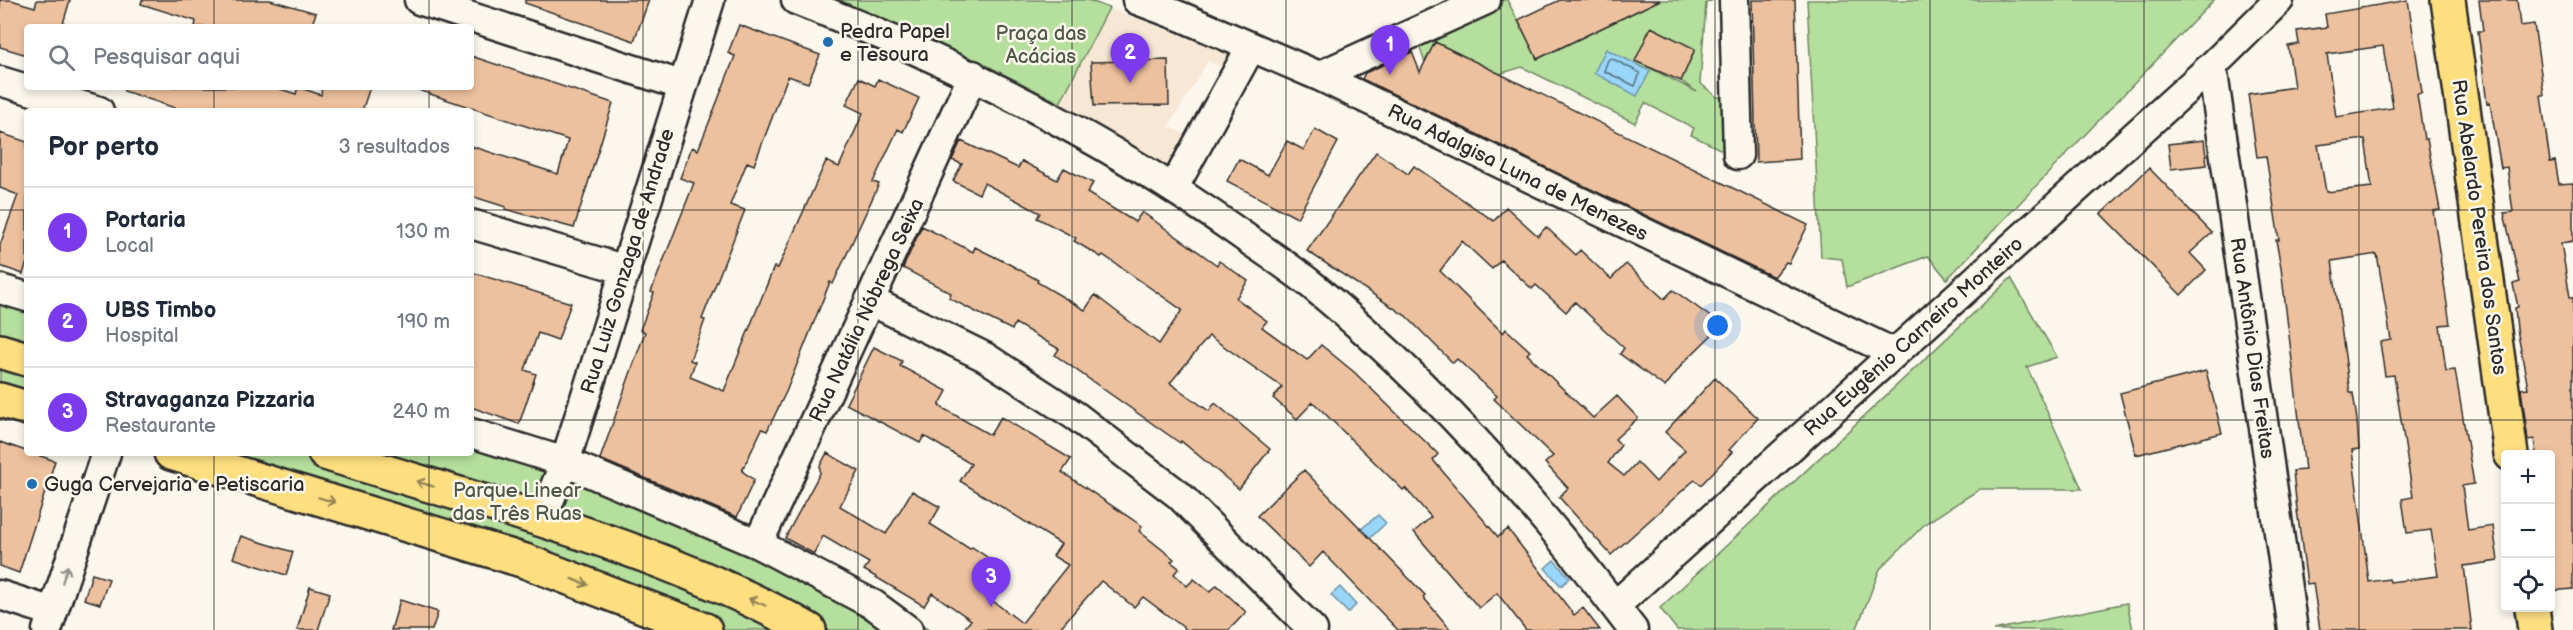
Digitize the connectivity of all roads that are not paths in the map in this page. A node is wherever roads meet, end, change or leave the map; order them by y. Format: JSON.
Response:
{"nodes":[{"id":1,"x":419,"y":0,"type":"edge"},
{"id":2,"x":710,"y":0,"type":"edge"},
{"id":3,"x":796,"y":0,"type":"edge"},
{"id":4,"x":1137,"y":0,"type":"edge"},
{"id":5,"x":1486,"y":0,"type":"edge"},
{"id":6,"x":1734,"y":0,"type":"edge"},
{"id":7,"x":2278,"y":0,"type":"edge"},
{"id":8,"x":2448,"y":0,"type":"edge"},
{"id":9,"x":1251,"y":46,"type":"junction"},
{"id":10,"x":2212,"y":66,"type":"junction"},
{"id":11,"x":973,"y":75,"type":"junction"},
{"id":12,"x":1319,"y":76,"type":"junction"},
{"id":13,"x":0,"y":81,"type":"edge"},
{"id":14,"x":681,"y":85,"type":"junction"},
{"id":15,"x":24,"y":88,"type":"edge"},
{"id":16,"x":30,"y":90,"type":"edge"},
{"id":17,"x":89,"y":108,"type":"edge"},
{"id":18,"x":1738,"y":155,"type":"dead end"},
{"id":19,"x":1174,"y":187,"type":"junction"},
{"id":20,"x":474,"y":225,"type":"edge"},
{"id":21,"x":626,"y":270,"type":"junction"},
{"id":22,"x":0,"y":288,"type":"edge"},
{"id":23,"x":24,"y":296,"type":"edge"},
{"id":24,"x":871,"y":301,"type":"junction"},
{"id":25,"x":0,"y":351,"type":"edge"},
{"id":26,"x":1894,"y":353,"type":"junction"},
{"id":27,"x":24,"y":358,"type":"edge"},
{"id":28,"x":0,"y":400,"type":"edge"},
{"id":29,"x":24,"y":407,"type":"edge"},
{"id":30,"x":474,"y":434,"type":"edge"},
{"id":31,"x":2510,"y":450,"type":"edge"},
{"id":32,"x":105,"y":456,"type":"edge"},
{"id":33,"x":181,"y":456,"type":"edge"},
{"id":34,"x":335,"y":456,"type":"edge"},
{"id":35,"x":565,"y":462,"type":"junction"},
{"id":36,"x":541,"y":521,"type":"junction"},
{"id":37,"x":758,"y":543,"type":"junction"},
{"id":38,"x":481,"y":547,"type":"junction"},
{"id":39,"x":0,"y":595,"type":"edge"},
{"id":40,"x":1615,"y":606,"type":"junction"},
{"id":41,"x":2533,"y":612,"type":"edge"},
{"id":42,"x":50,"y":621,"type":"edge"},
{"id":43,"x":705,"y":630,"type":"edge"},
{"id":44,"x":809,"y":630,"type":"edge"},
{"id":45,"x":908,"y":630,"type":"edge"},
{"id":46,"x":1313,"y":630,"type":"edge"},
{"id":47,"x":1633,"y":630,"type":"edge"},
{"id":48,"x":2293,"y":630,"type":"edge"},
{"id":49,"x":2535,"y":630,"type":"edge"}],
"edges":[{"from":1,"to":14,"type":"street"},
{"from":2,"to":14,"type":"street","name":"Rua Luiz Gonzaga de Andrade"},
{"from":3,"to":11,"type":"street"},
{"from":4,"to":9,"type":"street","name":"Rua Adalgisa Luna de Menezes"},
{"from":5,"to":12,"type":"street"},
{"from":6,"to":18,"type":"street"},
{"from":7,"to":10,"type":"street","name":"Rua Eugênio Carneiro Monteiro"},
{"from":8,"to":31,"type":"main road","name":"Rua Abelardo Pereira dos Santos"},
{"from":9,"to":12,"type":"street","name":"Rua Adalgisa Luna de Menezes"},
{"from":9,"to":19,"type":"street"},
{"from":10,"to":26,"type":"street","name":"Rua Eugênio Carneiro Monteiro"},
{"from":10,"to":48,"type":"street","name":"Rua Antônio Dias Freitas"},
{"from":11,"to":19,"type":"street"},
{"from":11,"to":24,"type":"street","name":"Rua Natália Nóbrega Seixa"},
{"from":12,"to":26,"type":"street","name":"Rua Adalgisa Luna de Menezes"},
{"from":13,"to":15,"type":"street"},
{"from":14,"to":21,"type":"street","name":"Rua Luiz Gonzaga de Andrade"},
{"from":16,"to":17,"type":"street"},
{"from":19,"to":40,"type":"street"},
{"from":20,"to":21,"type":"street"},
{"from":21,"to":35,"type":"street","name":"Rua Luiz Gonzaga de Andrade"},
{"from":22,"to":23,"type":"street"},
{"from":24,"to":37,"type":"street","name":"Rua Natália Nóbrega Seixa"},
{"from":24,"to":46,"type":"street"},
{"from":25,"to":27,"type":"main road"},
{"from":26,"to":40,"type":"street","name":"Rua Eugênio Carneiro Monteiro"},
{"from":28,"to":29,"type":"main road"},
{"from":30,"to":35,"type":"street"},
{"from":42,"to":32,"type":"street","one_way":true},
{"from":33,"to":38,"type":"main road","one_way":true},
{"from":36,"to":34,"type":"main road","one_way":true},
{"from":35,"to":36,"type":"street","name":"Rua Luiz Gonzaga de Andrade"},
{"from":35,"to":37,"type":"street"},
{"from":36,"to":38,"type":"main road"},
{"from":44,"to":36,"type":"main road","one_way":true},
{"from":37,"to":45,"type":"street"},
{"from":38,"to":43,"type":"main road","one_way":true},
{"from":39,"to":42,"type":"street"},
{"from":40,"to":47,"type":"street"},
{"from":41,"to":49,"type":"main road"}]}
